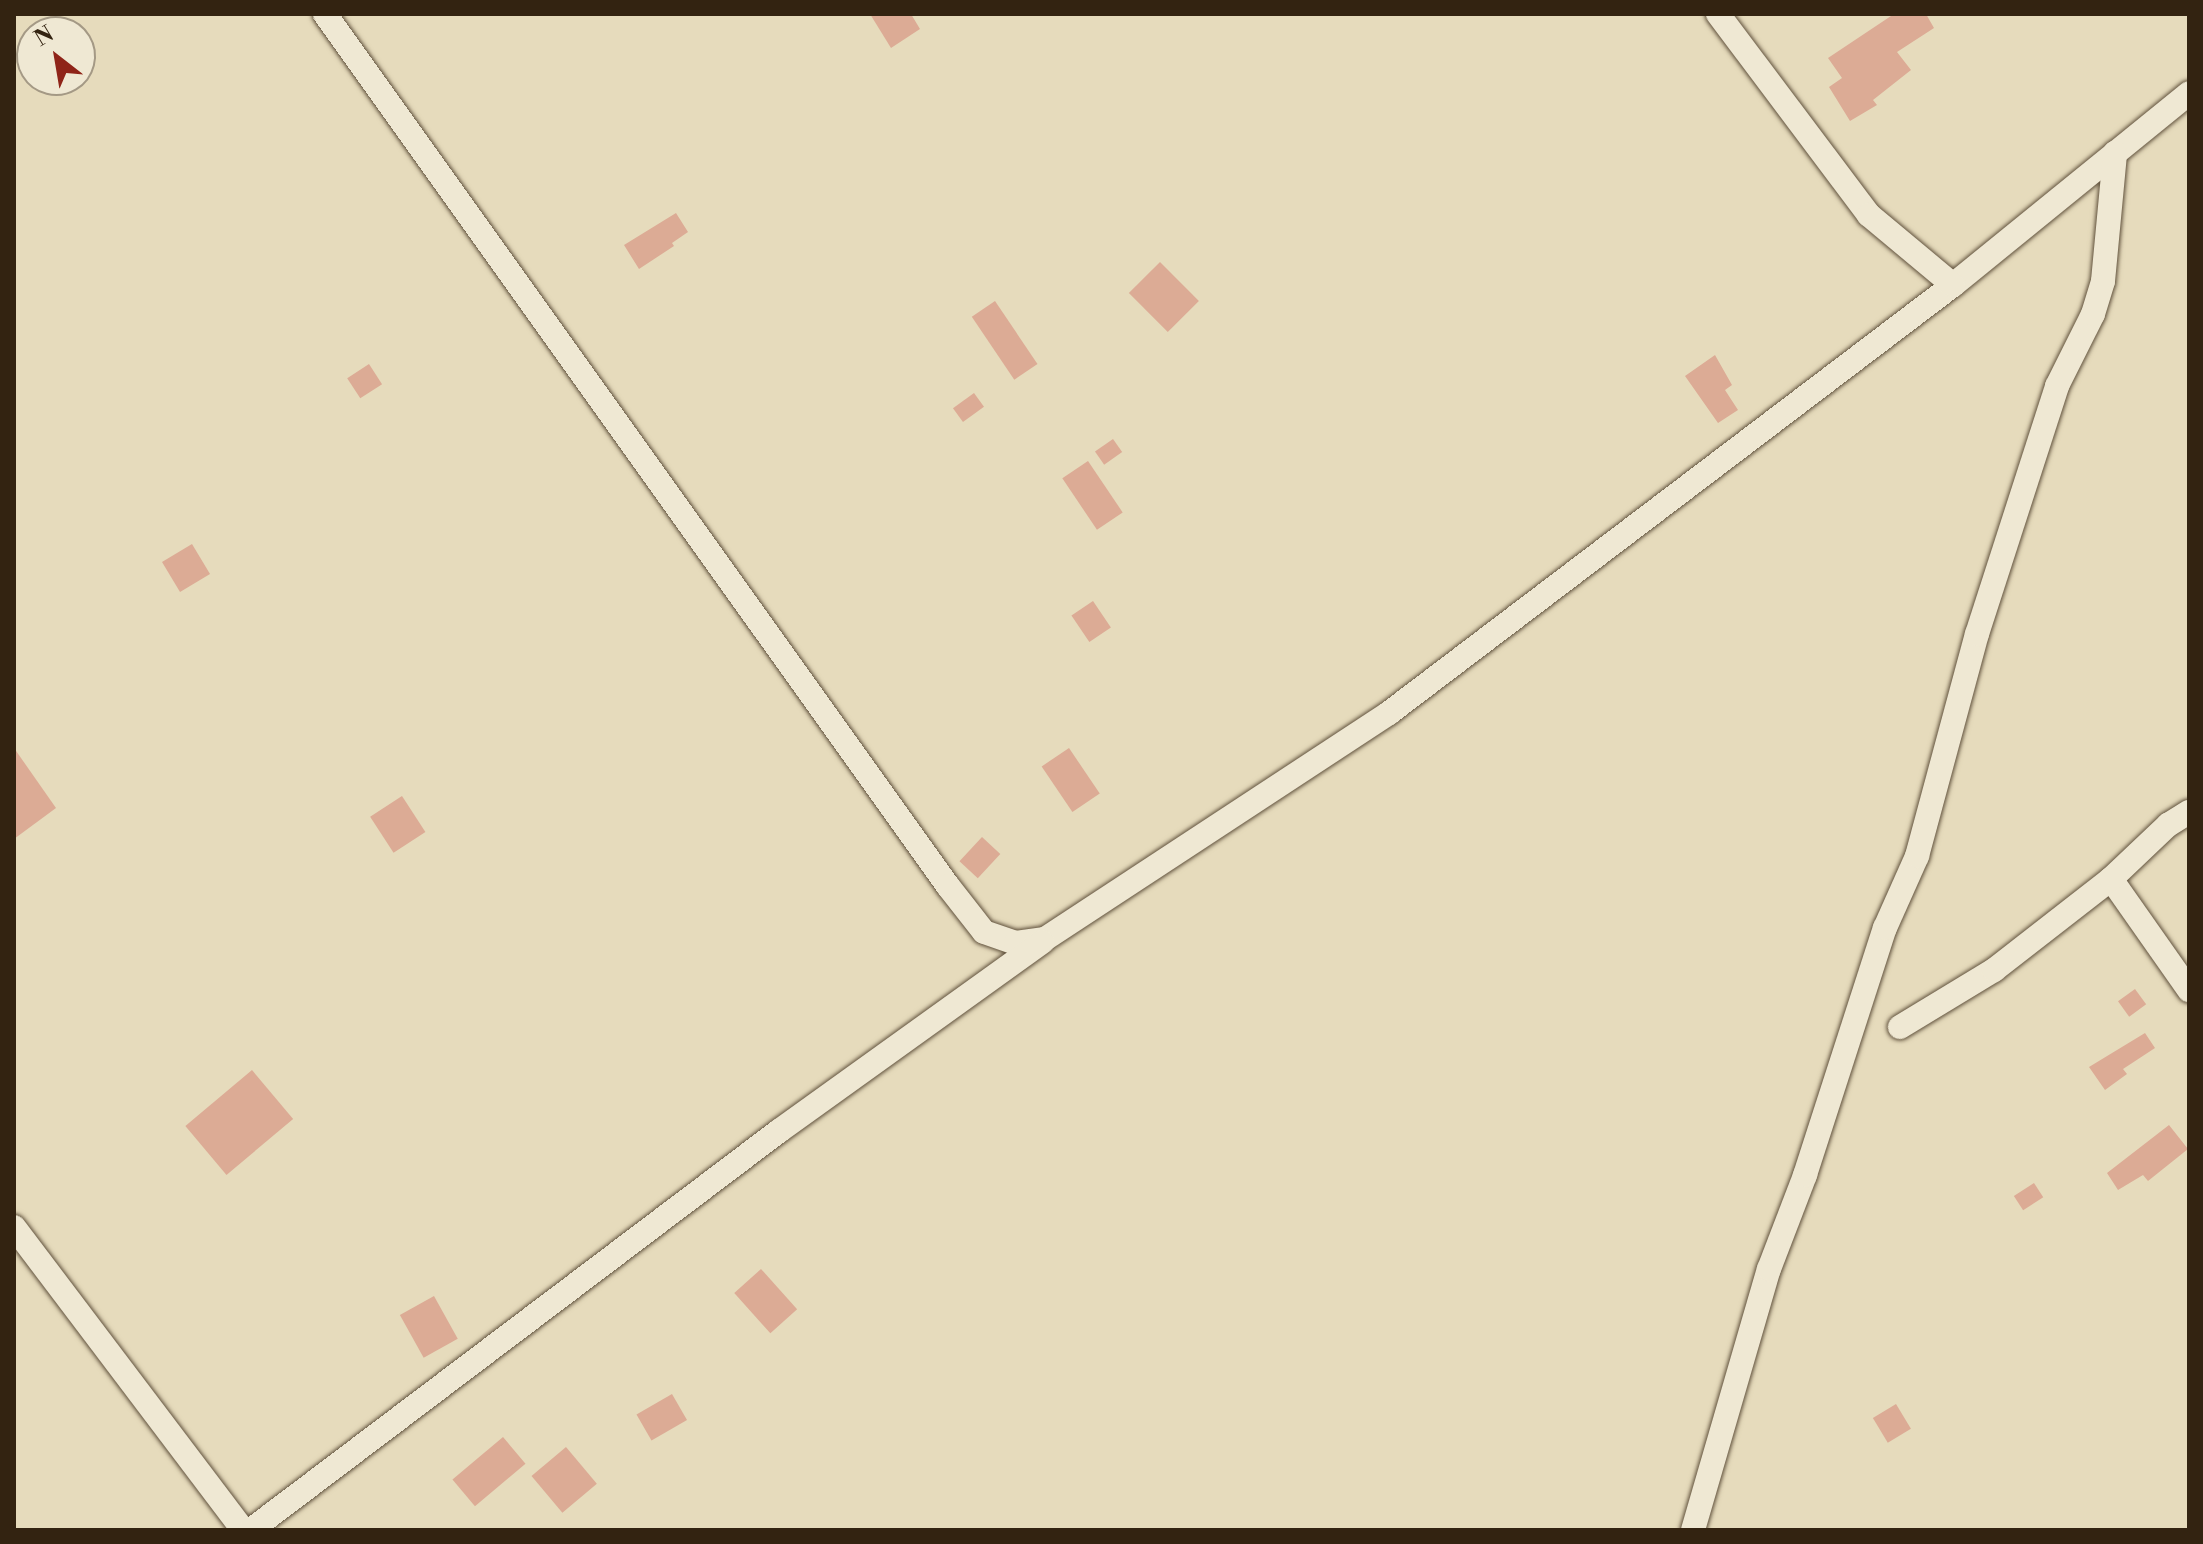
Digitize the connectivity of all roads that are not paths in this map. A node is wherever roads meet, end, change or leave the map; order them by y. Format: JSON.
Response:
{"nodes":[{"id":1,"x":325,"y":14,"type":"edge"},
{"id":2,"x":1718,"y":14,"type":"edge"},
{"id":3,"x":2189,"y":93,"type":"edge"},
{"id":4,"x":2115,"y":153,"type":"junction"},
{"id":5,"x":1953,"y":285,"type":"junction"},
{"id":6,"x":2189,"y":812,"type":"edge"},
{"id":7,"x":2111,"y":879,"type":"junction"},
{"id":8,"x":1045,"y":939,"type":"junction"},
{"id":9,"x":2189,"y":990,"type":"edge"},
{"id":10,"x":1900,"y":1027,"type":"dead end"},
{"id":11,"x":14,"y":1227,"type":"edge"},
{"id":12,"x":243,"y":1530,"type":"edge"},
{"id":13,"x":251,"y":1530,"type":"edge"},
{"id":14,"x":1693,"y":1530,"type":"edge"}],
"edges":[{"from":1,"to":8,"type":"street"},
{"from":2,"to":5,"type":"street"},
{"from":3,"to":4,"type":"street"},
{"from":4,"to":5,"type":"street"},
{"from":4,"to":14,"type":"street"},
{"from":5,"to":8,"type":"street"},
{"from":6,"to":7,"type":"street"},
{"from":7,"to":9,"type":"street"},
{"from":7,"to":10,"type":"street"},
{"from":8,"to":13,"type":"street"},
{"from":11,"to":12,"type":"street"}]}
